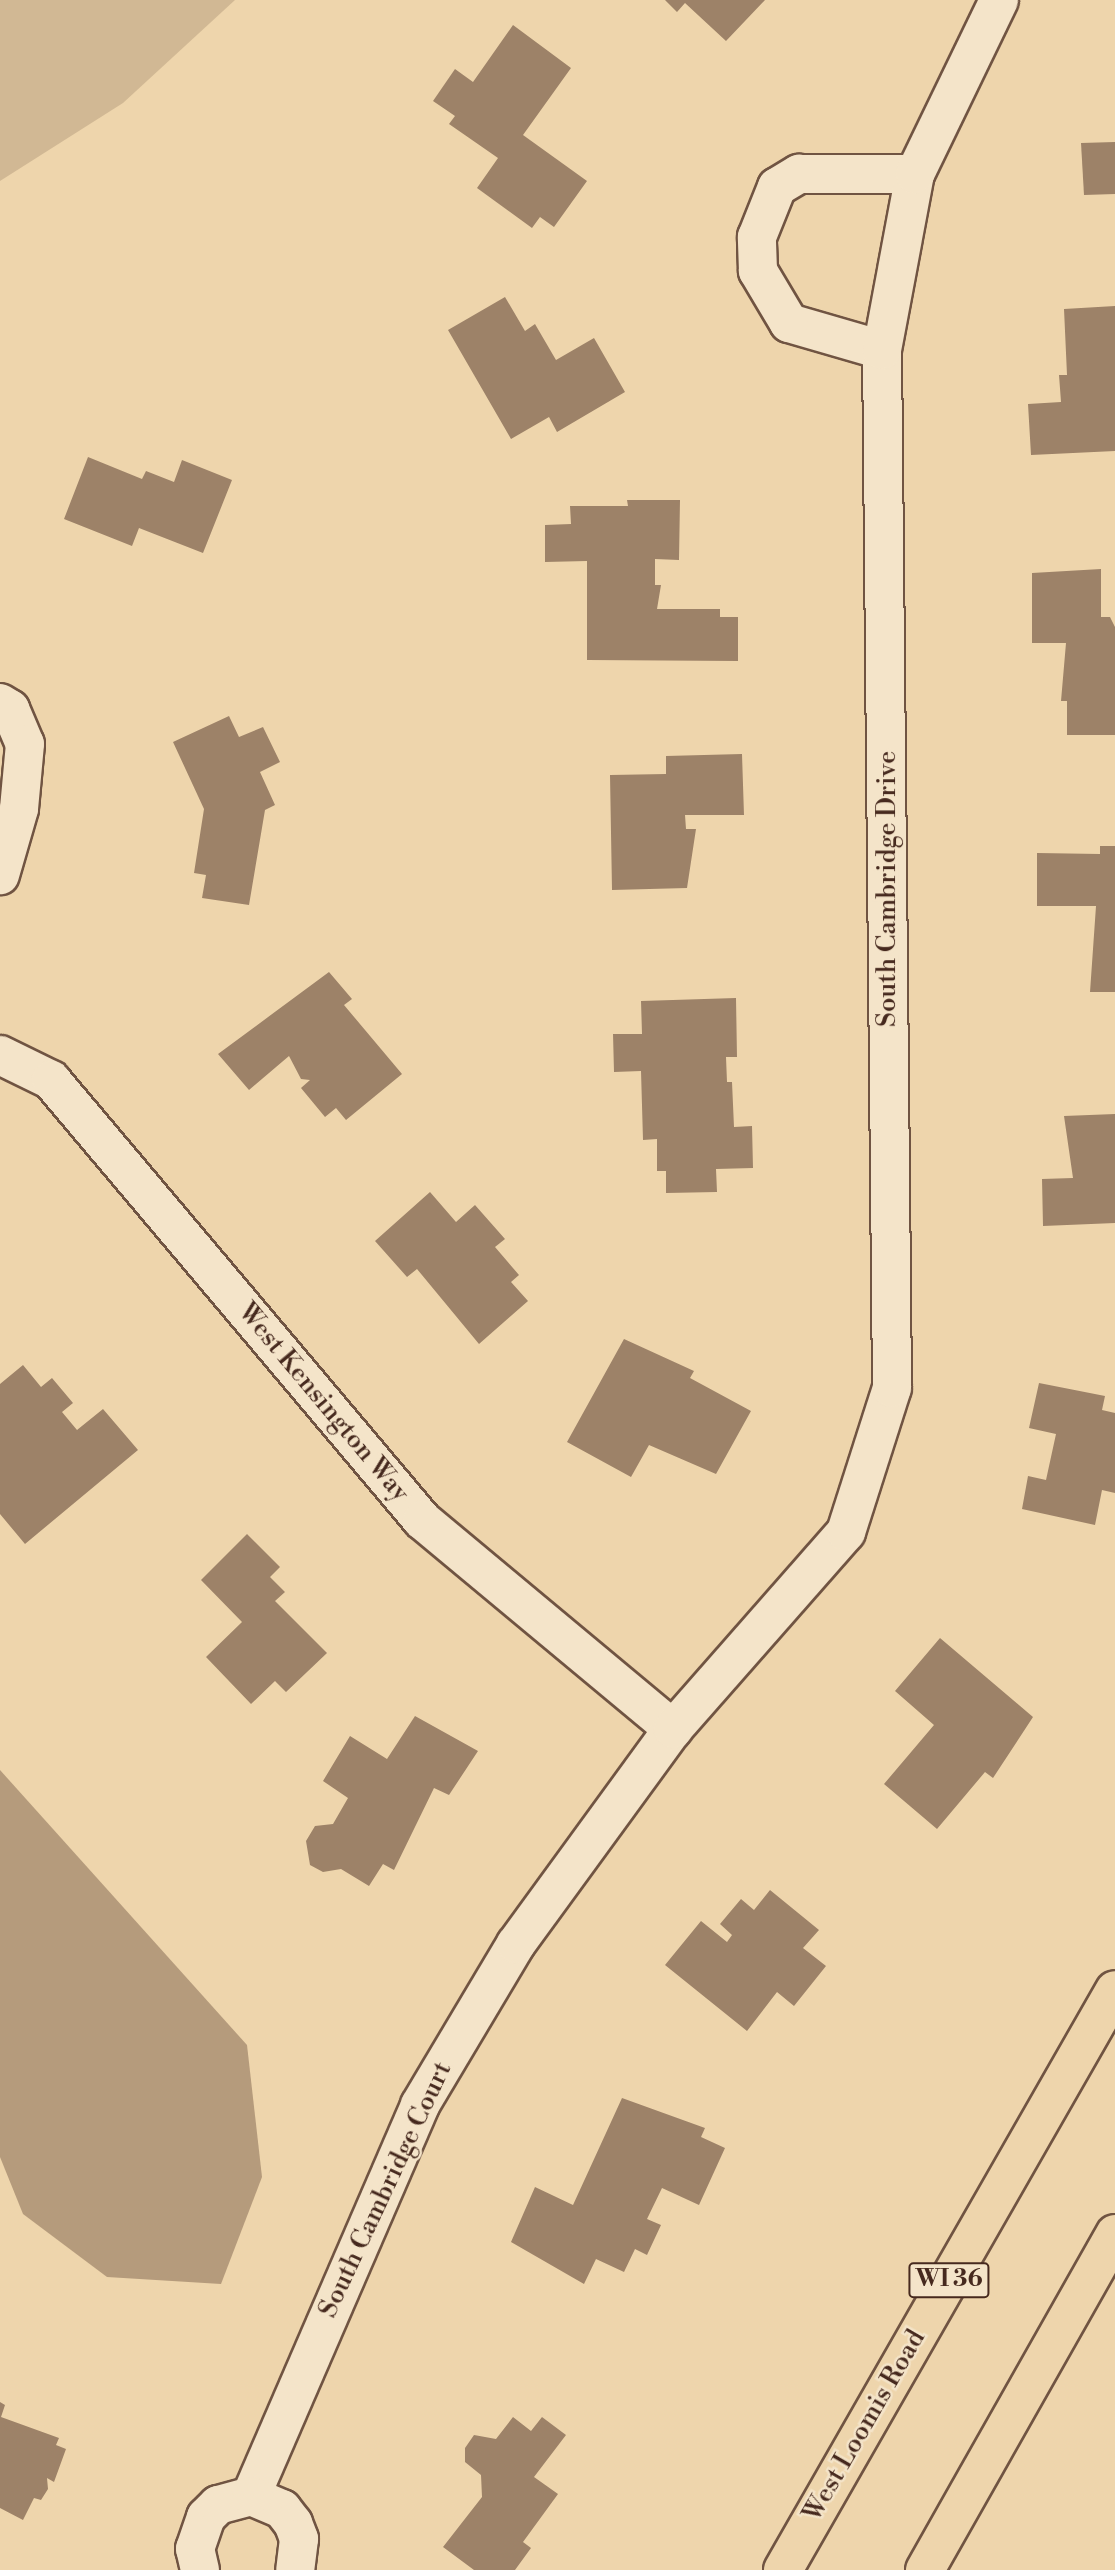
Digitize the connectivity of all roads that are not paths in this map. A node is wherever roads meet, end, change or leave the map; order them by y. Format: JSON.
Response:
{"nodes":[{"id":1,"x":999,"y":0,"type":"edge"},
{"id":2,"x":915,"y":174,"type":"junction"},
{"id":3,"x":882,"y":350,"type":"junction"},
{"id":4,"x":0,"y":703,"type":"edge"},
{"id":5,"x":0,"y":875,"type":"edge"},
{"id":6,"x":0,"y":1055,"type":"edge"},
{"id":7,"x":673,"y":1729,"type":"junction"},
{"id":8,"x":1115,"y":1990,"type":"edge"},
{"id":9,"x":1115,"y":2234,"type":"edge"},
{"id":10,"x":251,"y":2496,"type":"junction"},
{"id":11,"x":200,"y":2570,"type":"edge"},
{"id":12,"x":295,"y":2570,"type":"edge"},
{"id":13,"x":783,"y":2570,"type":"edge"},
{"id":14,"x":925,"y":2570,"type":"edge"}],
"edges":[{"from":1,"to":2,"type":"street","name":"South Cambridge Drive"},
{"from":2,"to":3,"type":"street","name":"South Cambridge Drive"},
{"from":2,"to":3,"type":"street"},
{"from":3,"to":7,"type":"street","name":"South Cambridge Drive"},
{"from":4,"to":5,"type":"street"},
{"from":6,"to":7,"type":"street","name":"West Kensington Way"},
{"from":7,"to":10,"type":"street","name":"South Cambridge Court"},
{"from":8,"to":13,"type":"main road","name":"West Loomis Road","number":"WI 36"},
{"from":9,"to":14,"type":"main road"},
{"from":10,"to":11,"type":"street"},
{"from":10,"to":12,"type":"street"}]}
